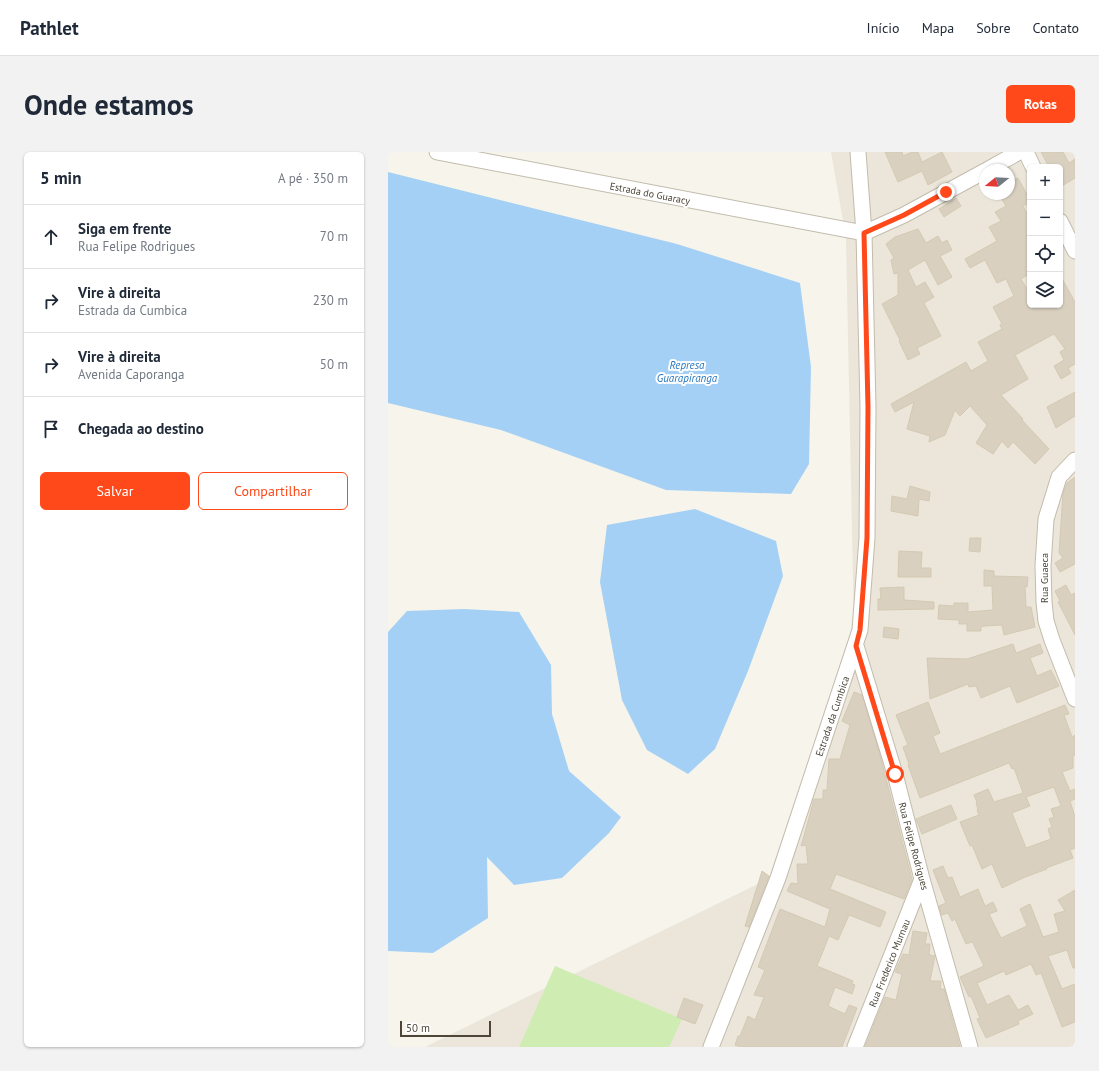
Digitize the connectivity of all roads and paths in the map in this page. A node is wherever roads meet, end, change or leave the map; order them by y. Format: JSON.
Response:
{"nodes":[{"id":1,"x":437,"y":152,"type":"edge"},
{"id":2,"x":858,"y":152,"type":"edge"},
{"id":3,"x":1019,"y":152,"type":"edge"},
{"id":4,"x":1026,"y":152,"type":"edge"},
{"id":5,"x":997,"y":164,"type":"edge"},
{"id":6,"x":1032,"y":164,"type":"edge"},
{"id":7,"x":979,"y":174,"type":"edge"},
{"id":8,"x":1063,"y":227,"type":"edge"},
{"id":9,"x":864,"y":233,"type":"junction"},
{"id":10,"x":1074,"y":248,"type":"edge"},
{"id":11,"x":1075,"y":460,"type":"edge"},
{"id":12,"x":856,"y":646,"type":"junction"},
{"id":13,"x":1073,"y":689,"type":"edge"},
{"id":14,"x":922,"y":879,"type":"junction"},
{"id":15,"x":711,"y":1047,"type":"edge"},
{"id":16,"x":855,"y":1047,"type":"edge"},
{"id":17,"x":970,"y":1047,"type":"edge"}],
"edges":[{"from":1,"to":9,"type":"street","name":"Estrada do Guaracy"},
{"from":2,"to":9,"type":"street","name":"Estrada da Cumbica"},
{"from":3,"to":5,"type":"street"},
{"from":4,"to":6,"type":"street"},
{"from":7,"to":9,"type":"street"},
{"from":8,"to":10,"type":"street"},
{"from":9,"to":12,"type":"street","name":"Estrada da Cumbica"},
{"from":11,"to":13,"type":"street","name":"Rua Guaeca"},
{"from":12,"to":14,"type":"street","name":"Rua Felipe Rodrigues"},
{"from":12,"to":15,"type":"street","name":"Estrada da Cumbica"},
{"from":14,"to":16,"type":"street","name":"Rua Frederico Murnau"},
{"from":14,"to":17,"type":"street","name":"Rua Felipe Rodrigues"}]}
